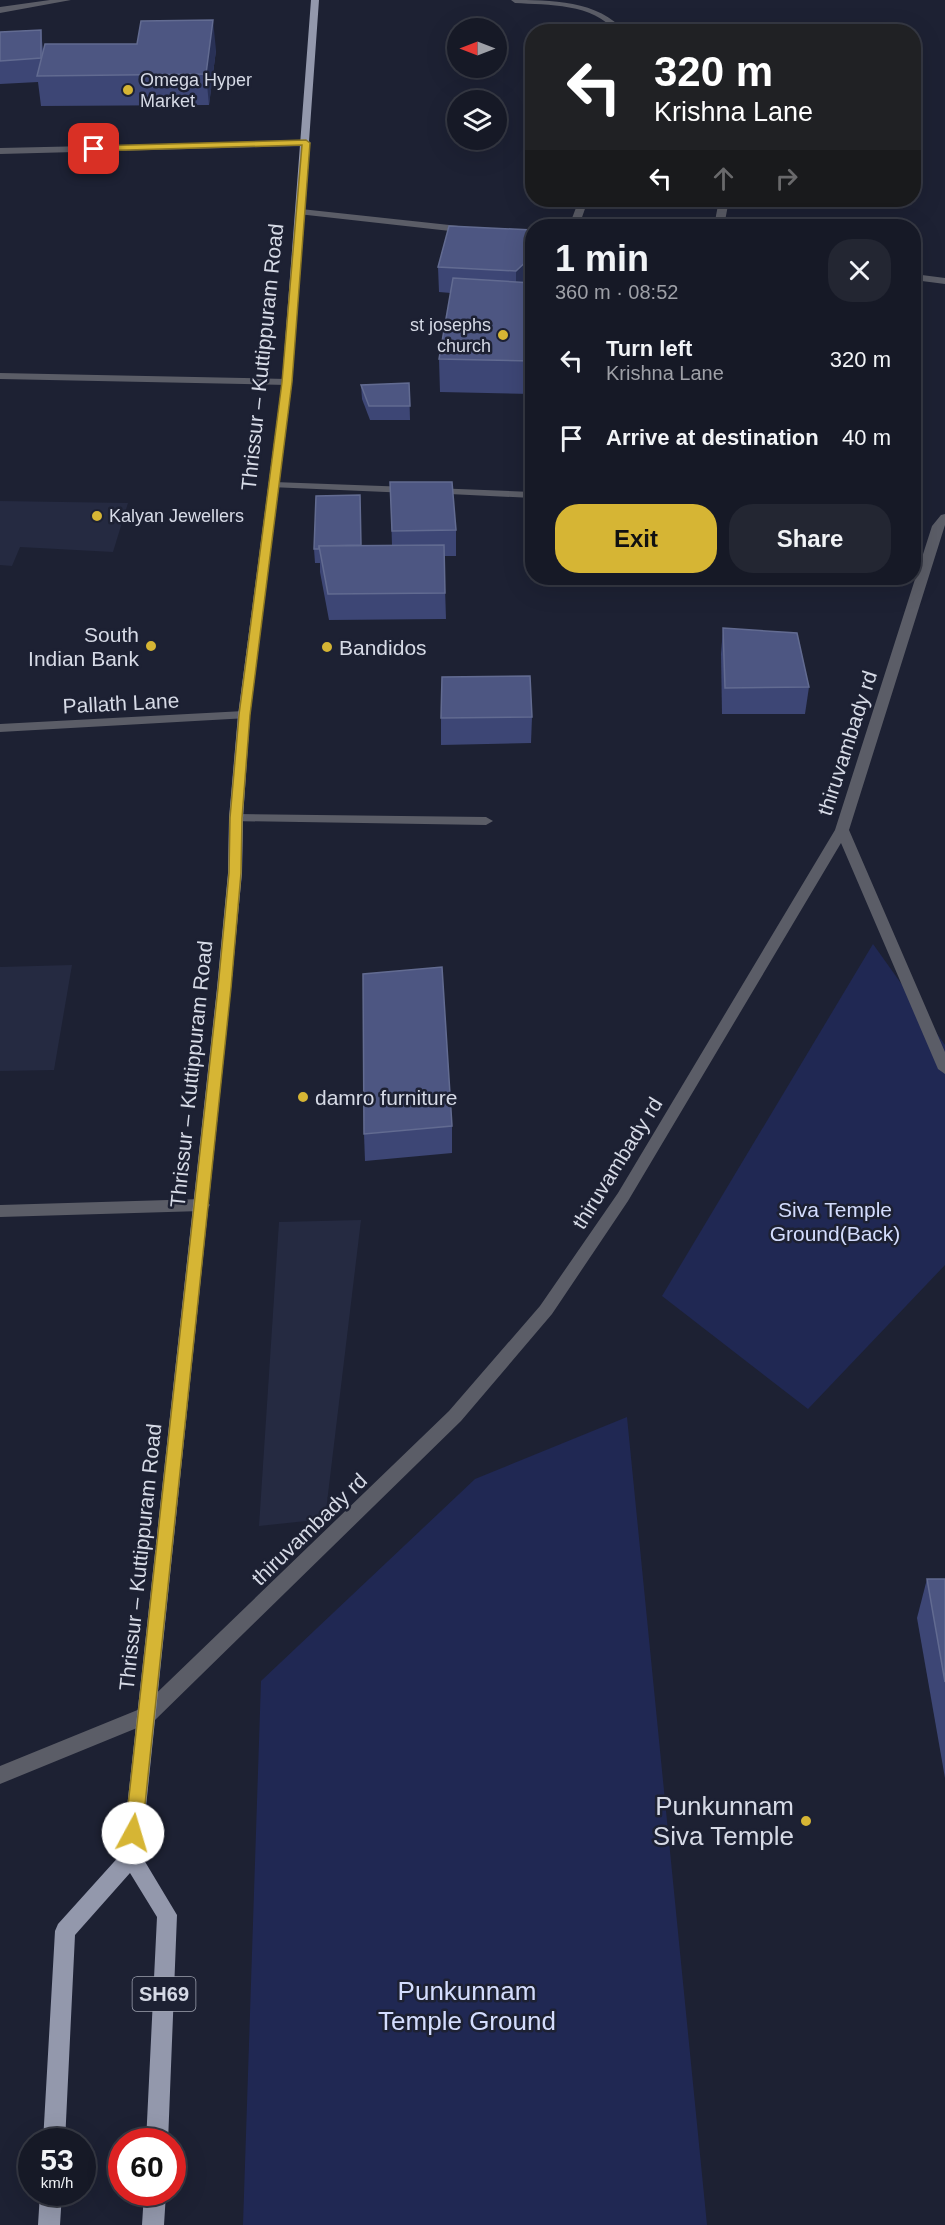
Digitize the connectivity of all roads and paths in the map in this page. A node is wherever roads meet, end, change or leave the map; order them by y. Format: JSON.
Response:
{"nodes":[{"id":1,"x":67,"y":0,"type":"edge"},
{"id":2,"x":315,"y":0,"type":"edge"},
{"id":3,"x":515,"y":0,"type":"edge"},
{"id":4,"x":0,"y":10,"type":"edge"},
{"id":5,"x":614,"y":24,"type":"edge"},
{"id":6,"x":306,"y":143,"type":"junction"},
{"id":7,"x":0,"y":151,"type":"edge"},
{"id":8,"x":301,"y":212,"type":"junction"},
{"id":9,"x":475,"y":231,"type":"edge"},
{"id":10,"x":921,"y":278,"type":"edge"},
{"id":11,"x":945,"y":281,"type":"edge"},
{"id":12,"x":0,"y":376,"type":"edge"},
{"id":13,"x":287,"y":382,"type":"junction"},
{"id":14,"x":274,"y":485,"type":"junction"},
{"id":15,"x":525,"y":495,"type":"edge"},
{"id":16,"x":945,"y":517,"type":"edge"},
{"id":17,"x":921,"y":580,"type":"edge"},
{"id":18,"x":919,"y":585,"type":"edge"},
{"id":19,"x":244,"y":715,"type":"junction"},
{"id":20,"x":0,"y":728,"type":"edge"},
{"id":21,"x":236,"y":818,"type":"junction"},
{"id":22,"x":486,"y":821,"type":"dead end"},
{"id":23,"x":842,"y":830,"type":"junction"},
{"id":24,"x":945,"y":1069,"type":"edge"},
{"id":25,"x":202,"y":1205,"type":"junction"},
{"id":26,"x":0,"y":1211,"type":"edge"},
{"id":27,"x":147,"y":1715,"type":"junction"},
{"id":28,"x":0,"y":1774,"type":"edge"},
{"id":29,"x":131,"y":1857,"type":"junction"},
{"id":30,"x":55,"y":2128,"type":"edge"},
{"id":31,"x":158,"y":2128,"type":"edge"},
{"id":32,"x":50,"y":2206,"type":"edge"},
{"id":33,"x":154,"y":2206,"type":"edge"},
{"id":34,"x":49,"y":2225,"type":"edge"},
{"id":35,"x":153,"y":2225,"type":"edge"}],
"edges":[{"from":1,"to":4,"type":"street"},
{"from":2,"to":6,"type":"main road","name":"Thrissur – Kuttippuram Road"},
{"from":3,"to":5,"type":"street"},
{"from":6,"to":7,"type":"street"},
{"from":6,"to":8,"type":"main road","name":"Thrissur – Kuttippuram Road"},
{"from":8,"to":9,"type":"street"},
{"from":8,"to":13,"type":"main road","name":"Thrissur – Kuttippuram Road"},
{"from":10,"to":11,"type":"street"},
{"from":12,"to":13,"type":"street"},
{"from":13,"to":14,"type":"main road","name":"Thrissur – Kuttippuram Road"},
{"from":14,"to":15,"type":"street"},
{"from":14,"to":19,"type":"main road","name":"Thrissur – Kuttippuram Road"},
{"from":16,"to":17,"type":"street","name":"thiruvambady rd"},
{"from":18,"to":23,"type":"street","name":"thiruvambady rd"},
{"from":19,"to":20,"type":"street","name":"Pallath Lane"},
{"from":19,"to":21,"type":"main road","name":"Thrissur – Kuttippuram Road"},
{"from":21,"to":22,"type":"street"},
{"from":21,"to":25,"type":"main road","name":"Thrissur – Kuttippuram Road"},
{"from":23,"to":24,"type":"street"},
{"from":23,"to":27,"type":"street","name":"thiruvambady rd"},
{"from":25,"to":26,"type":"street"},
{"from":25,"to":27,"type":"main road","name":"Thrissur – Kuttippuram Road"},
{"from":27,"to":28,"type":"street"},
{"from":27,"to":29,"type":"main road","name":"Thrissur – Kuttippuram Road"},
{"from":29,"to":30,"type":"main road"},
{"from":29,"to":31,"type":"main road","number":"SH69"},
{"from":32,"to":34,"type":"main road"},
{"from":33,"to":35,"type":"main road"}]}
